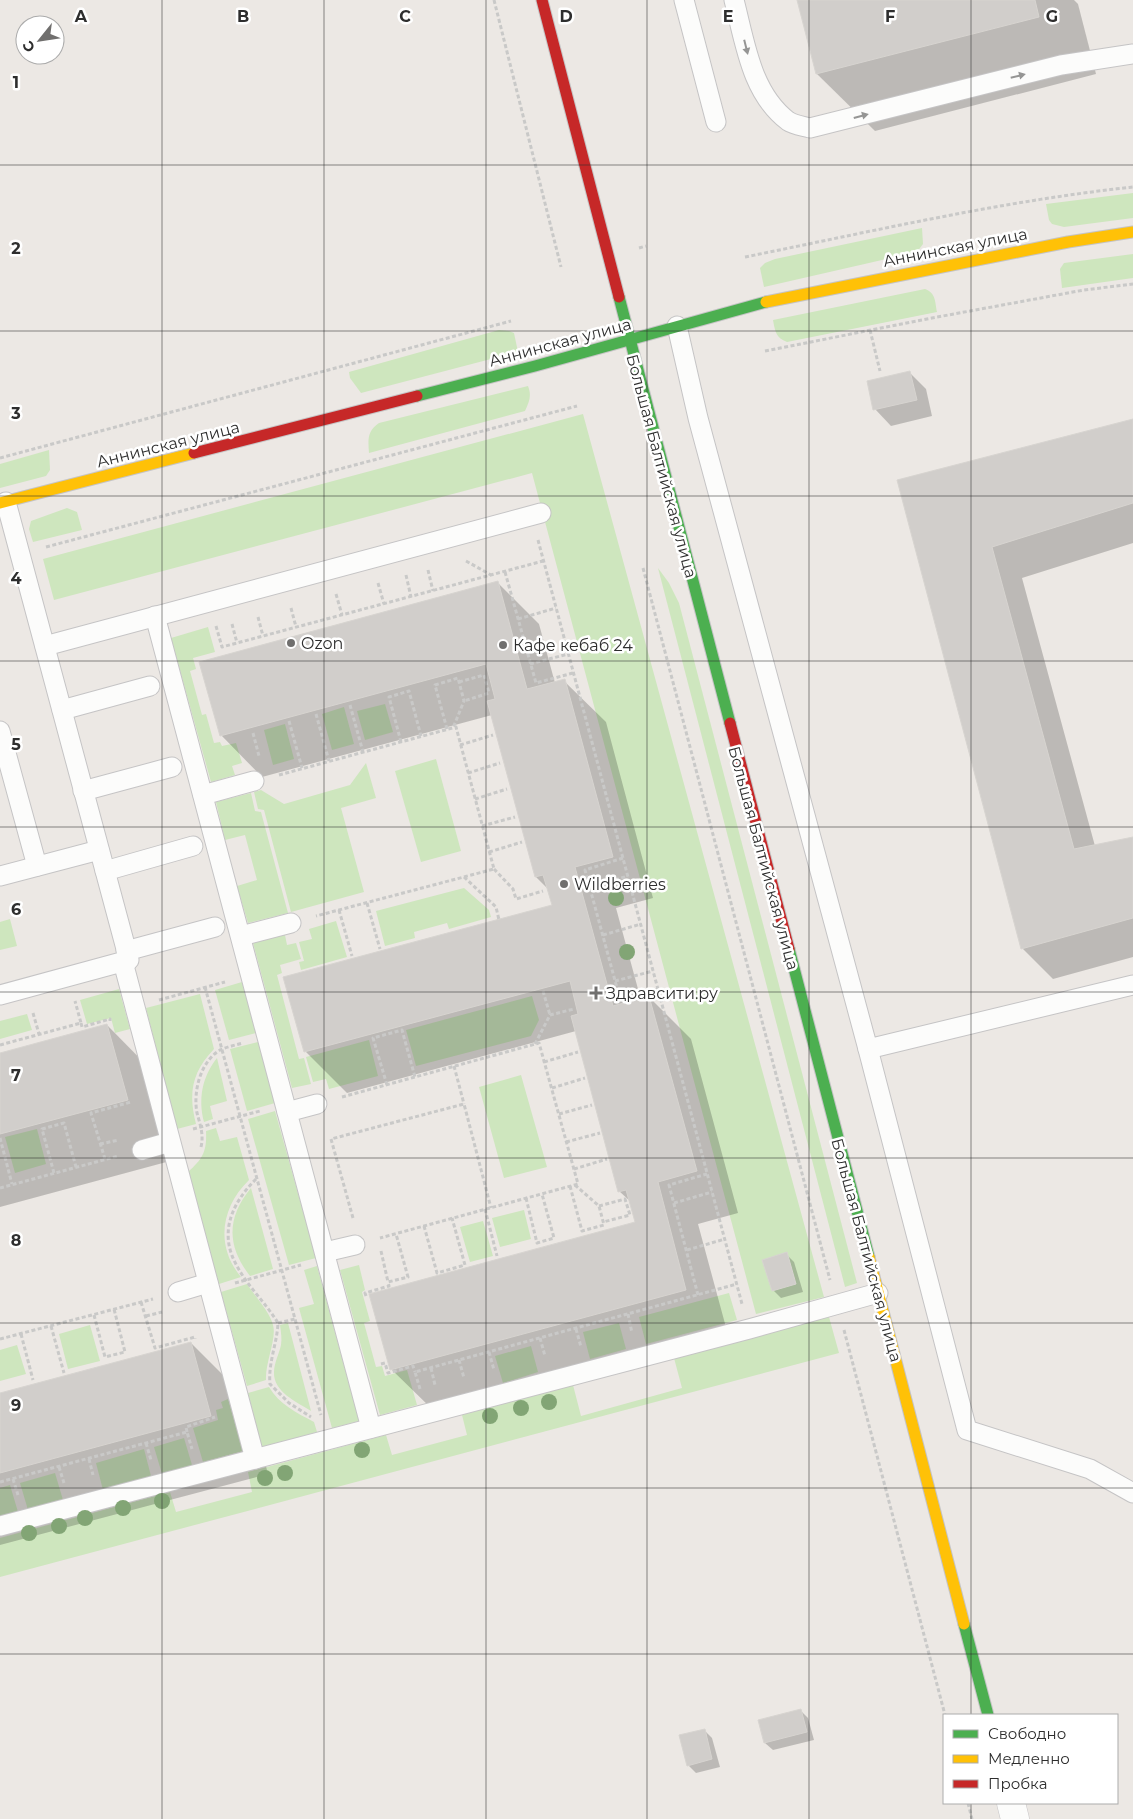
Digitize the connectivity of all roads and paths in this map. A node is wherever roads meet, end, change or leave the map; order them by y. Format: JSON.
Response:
{"nodes":[{"id":1,"x":494,"y":0,"type":"edge"},
{"id":2,"x":542,"y":0,"type":"edge"},
{"id":3,"x":684,"y":0,"type":"edge"},
{"id":4,"x":734,"y":0,"type":"edge"},
{"id":5,"x":1133,"y":54,"type":"edge"},
{"id":6,"x":716,"y":122,"type":"dead end"},
{"id":7,"x":1133,"y":187,"type":"edge"},
{"id":8,"x":1133,"y":232,"type":"edge"},
{"id":9,"x":646,"y":246,"type":"dead end"},
{"id":10,"x":638,"y":248,"type":"dead end"},
{"id":11,"x":745,"y":257,"type":"dead end"},
{"id":12,"x":561,"y":267,"type":"dead end"},
{"id":13,"x":1133,"y":284,"type":"edge"},
{"id":14,"x":511,"y":321,"type":"dead end"},
{"id":15,"x":677,"y":326,"type":"junction"},
{"id":16,"x":870,"y":330,"type":"junction"},
{"id":17,"x":629,"y":339,"type":"junction"},
{"id":18,"x":765,"y":351,"type":"dead end"},
{"id":19,"x":880,"y":371,"type":"dead end"},
{"id":20,"x":577,"y":406,"type":"dead end"},
{"id":21,"x":0,"y":458,"type":"edge"},
{"id":22,"x":3,"y":503,"type":"edge"},
{"id":23,"x":536,"y":514,"type":"joint"},
{"id":24,"x":20,"y":554,"type":"junction"},
{"id":25,"x":544,"y":562,"type":"junction"},
{"id":26,"x":427,"y":564,"type":"dead end"},
{"id":27,"x":643,"y":568,"type":"dead end"},
{"id":28,"x":405,"y":570,"type":"dead end"},
{"id":29,"x":505,"y":572,"type":"junction"},
{"id":30,"x":377,"y":577,"type":"dead end"},
{"id":31,"x":335,"y":589,"type":"dead end"},
{"id":32,"x":433,"y":591,"type":"junction"},
{"id":33,"x":411,"y":597,"type":"junction"},
{"id":34,"x":288,"y":601,"type":"dead end"},
{"id":35,"x":210,"y":602,"type":"junction"},
{"id":36,"x":384,"y":604,"type":"junction"},
{"id":37,"x":556,"y":608,"type":"junction"},
{"id":38,"x":256,"y":610,"type":"dead end"},
{"id":39,"x":342,"y":615,"type":"junction"},
{"id":40,"x":155,"y":616,"type":"junction"},
{"id":41,"x":230,"y":617,"type":"dead end"},
{"id":42,"x":518,"y":619,"type":"junction"},
{"id":43,"x":296,"y":627,"type":"junction"},
{"id":44,"x":263,"y":636,"type":"junction"},
{"id":45,"x":237,"y":643,"type":"junction"},
{"id":46,"x":45,"y":646,"type":"junction"},
{"id":47,"x":568,"y":654,"type":"junction"},
{"id":48,"x":530,"y":664,"type":"junction"},
{"id":49,"x":573,"y":673,"type":"junction"},
{"id":50,"x":459,"y":682,"type":"junction"},
{"id":51,"x":150,"y":686,"type":"dead end"},
{"id":52,"x":464,"y":701,"type":"junction"},
{"id":53,"x":350,"y":705,"type":"dead end"},
{"id":54,"x":62,"y":710,"type":"junction"},
{"id":55,"x":316,"y":714,"type":"dead end"},
{"id":56,"x":289,"y":721,"type":"dead end"},
{"id":57,"x":453,"y":728,"type":"junction"},
{"id":58,"x":447,"y":729,"type":"junction"},
{"id":59,"x":0,"y":731,"type":"edge"},
{"id":60,"x":421,"y":736,"type":"junction"},
{"id":61,"x":493,"y":736,"type":"dead end"},
{"id":62,"x":401,"y":742,"type":"junction"},
{"id":63,"x":460,"y":745,"type":"junction"},
{"id":64,"x":362,"y":752,"type":"junction"},
{"id":65,"x":329,"y":761,"type":"junction"},
{"id":66,"x":500,"y":763,"type":"dead end"},
{"id":67,"x":172,"y":767,"type":"dead end"},
{"id":68,"x":302,"y":768,"type":"junction"},
{"id":69,"x":468,"y":773,"type":"junction"},
{"id":70,"x":254,"y":781,"type":"joint"},
{"id":71,"x":507,"y":789,"type":"dead end"},
{"id":72,"x":84,"y":791,"type":"junction"},
{"id":73,"x":203,"y":795,"type":"junction"},
{"id":74,"x":475,"y":798,"type":"junction"},
{"id":75,"x":515,"y":816,"type":"dead end"},
{"id":76,"x":482,"y":826,"type":"junction"},
{"id":77,"x":522,"y":842,"type":"dead end"},
{"id":78,"x":193,"y":846,"type":"dead end"},
{"id":79,"x":99,"y":850,"type":"junction"},
{"id":80,"x":489,"y":852,"type":"junction"},
{"id":81,"x":623,"y":858,"type":"junction"},
{"id":82,"x":37,"y":866,"type":"junction"},
{"id":83,"x":494,"y":868,"type":"junction"},
{"id":84,"x":105,"y":871,"type":"junction"},
{"id":85,"x":0,"y":876,"type":"edge"},
{"id":86,"x":628,"y":876,"type":"junction"},
{"id":87,"x":463,"y":877,"type":"junction"},
{"id":88,"x":590,"y":887,"type":"junction"},
{"id":89,"x":543,"y":891,"type":"dead end"},
{"id":90,"x":367,"y":902,"type":"junction"},
{"id":91,"x":339,"y":910,"type":"junction"},
{"id":92,"x":500,"y":920,"type":"dead end"},
{"id":93,"x":291,"y":923,"type":"joint"},
{"id":94,"x":640,"y":924,"type":"junction"},
{"id":95,"x":215,"y":927,"type":"dead end"},
{"id":96,"x":603,"y":935,"type":"junction"},
{"id":97,"x":240,"y":936,"type":"junction"},
{"id":98,"x":380,"y":949,"type":"dead end"},
{"id":99,"x":352,"y":956,"type":"dead end"},
{"id":100,"x":124,"y":957,"type":"junction"},
{"id":101,"x":653,"y":970,"type":"junction"},
{"id":102,"x":250,"y":975,"type":"junction"},
{"id":103,"x":615,"y":981,"type":"junction"},
{"id":104,"x":1133,"y":986,"type":"edge"},
{"id":105,"x":205,"y":987,"type":"junction"},
{"id":106,"x":658,"y":988,"type":"junction"},
{"id":107,"x":543,"y":991,"type":"dead end"},
{"id":108,"x":0,"y":995,"type":"edge"},
{"id":109,"x":74,"y":996,"type":"dead end"},
{"id":110,"x":31,"y":1007,"type":"dead end"},
{"id":111,"x":135,"y":1007,"type":"junction"},
{"id":112,"x":574,"y":1009,"type":"dead end"},
{"id":113,"x":550,"y":1015,"type":"junction"},
{"id":114,"x":81,"y":1023,"type":"junction"},
{"id":115,"x":111,"y":1026,"type":"dead end"},
{"id":116,"x":39,"y":1034,"type":"junction"},
{"id":117,"x":267,"y":1036,"type":"junction"},
{"id":118,"x":535,"y":1044,"type":"junction"},
{"id":119,"x":0,"y":1045,"type":"edge"},
{"id":120,"x":868,"y":1049,"type":"junction"},
{"id":121,"x":221,"y":1050,"type":"junction"},
{"id":122,"x":578,"y":1052,"type":"dead end"},
{"id":123,"x":544,"y":1062,"type":"junction"},
{"id":124,"x":454,"y":1066,"type":"junction"},
{"id":125,"x":415,"y":1077,"type":"junction"},
{"id":126,"x":585,"y":1078,"type":"dead end"},
{"id":127,"x":387,"y":1085,"type":"junction"},
{"id":128,"x":552,"y":1088,"type":"junction"},
{"id":129,"x":129,"y":1093,"type":"dead end"},
{"id":130,"x":285,"y":1104,"type":"junction"},
{"id":131,"x":317,"y":1104,"type":"joint"},
{"id":132,"x":464,"y":1104,"type":"junction"},
{"id":133,"x":592,"y":1105,"type":"dead end"},
{"id":134,"x":559,"y":1114,"type":"junction"},
{"id":135,"x":239,"y":1117,"type":"junction"},
{"id":136,"x":201,"y":1127,"type":"junction"},
{"id":137,"x":600,"y":1133,"type":"dead end"},
{"id":138,"x":168,"y":1134,"type":"junction"},
{"id":139,"x":0,"y":1138,"type":"edge"},
{"id":140,"x":116,"y":1140,"type":"dead end"},
{"id":141,"x":566,"y":1142,"type":"junction"},
{"id":142,"x":100,"y":1144,"type":"junction"},
{"id":143,"x":142,"y":1150,"type":"joint"},
{"id":144,"x":606,"y":1159,"type":"dead end"},
{"id":145,"x":105,"y":1160,"type":"junction"},
{"id":146,"x":76,"y":1167,"type":"junction"},
{"id":147,"x":574,"y":1169,"type":"junction"},
{"id":148,"x":54,"y":1173,"type":"junction"},
{"id":149,"x":179,"y":1174,"type":"junction"},
{"id":150,"x":707,"y":1174,"type":"junction"},
{"id":151,"x":256,"y":1179,"type":"junction"},
{"id":152,"x":12,"y":1184,"type":"junction"},
{"id":153,"x":574,"y":1185,"type":"junction"},
{"id":154,"x":570,"y":1186,"type":"junction"},
{"id":155,"x":0,"y":1188,"type":"edge"},
{"id":156,"x":712,"y":1192,"type":"junction"},
{"id":157,"x":542,"y":1194,"type":"junction"},
{"id":158,"x":526,"y":1198,"type":"junction"},
{"id":159,"x":674,"y":1203,"type":"junction"},
{"id":160,"x":599,"y":1206,"type":"junction"},
{"id":161,"x":492,"y":1208,"type":"junction"},
{"id":162,"x":485,"y":1209,"type":"junction"},
{"id":163,"x":452,"y":1218,"type":"junction"},
{"id":164,"x":603,"y":1222,"type":"junction"},
{"id":165,"x":424,"y":1226,"type":"junction"},
{"id":166,"x":396,"y":1234,"type":"junction"},
{"id":167,"x":725,"y":1239,"type":"junction"},
{"id":168,"x":355,"y":1245,"type":"joint"},
{"id":169,"x":687,"y":1250,"type":"junction"},
{"id":170,"x":326,"y":1256,"type":"junction"},
{"id":171,"x":497,"y":1256,"type":"dead end"},
{"id":172,"x":282,"y":1271,"type":"junction"},
{"id":173,"x":247,"y":1280,"type":"junction"},
{"id":174,"x":388,"y":1282,"type":"junction"},
{"id":175,"x":737,"y":1284,"type":"junction"},
{"id":176,"x":210,"y":1291,"type":"junction"},
{"id":177,"x":178,"y":1292,"type":"joint"},
{"id":178,"x":878,"y":1294,"type":"junction"},
{"id":179,"x":698,"y":1295,"type":"junction"},
{"id":180,"x":367,"y":1300,"type":"dead end"},
{"id":181,"x":141,"y":1302,"type":"junction"},
{"id":182,"x":837,"y":1306,"type":"junction"},
{"id":183,"x":114,"y":1309,"type":"junction"},
{"id":184,"x":94,"y":1315,"type":"junction"},
{"id":185,"x":295,"y":1319,"type":"junction"},
{"id":186,"x":278,"y":1323,"type":"junction"},
{"id":187,"x":51,"y":1326,"type":"junction"},
{"id":188,"x":749,"y":1329,"type":"junction"},
{"id":189,"x":21,"y":1334,"type":"junction"},
{"id":190,"x":0,"y":1339,"type":"edge"},
{"id":191,"x":196,"y":1344,"type":"dead end"},
{"id":192,"x":378,"y":1364,"type":"dead end"},
{"id":193,"x":415,"y":1372,"type":"junction"},
{"id":194,"x":64,"y":1373,"type":"dead end"},
{"id":195,"x":33,"y":1380,"type":"dead end"},
{"id":196,"x":213,"y":1409,"type":"dead end"},
{"id":197,"x":427,"y":1414,"type":"junction"},
{"id":198,"x":372,"y":1428,"type":"junction"},
{"id":199,"x":325,"y":1431,"type":"junction"},
{"id":200,"x":187,"y":1432,"type":"junction"},
{"id":201,"x":255,"y":1459,"type":"junction"},
{"id":202,"x":199,"y":1474,"type":"junction"},
{"id":203,"x":0,"y":1482,"type":"edge"},
{"id":204,"x":1133,"y":1493,"type":"edge"},
{"id":205,"x":0,"y":1526,"type":"edge"},
{"id":206,"x":945,"y":1714,"type":"edge"},
{"id":207,"x":988,"y":1714,"type":"edge"},
{"id":208,"x":968,"y":1804,"type":"edge"},
{"id":209,"x":1011,"y":1804,"type":"edge"},
{"id":210,"x":972,"y":1819,"type":"edge"},
{"id":211,"x":1015,"y":1819,"type":"edge"}],
"edges":[{"from":1,"to":12,"type":"path"},
{"from":2,"to":17,"type":"street","name":"Большая Балтийская улица"},
{"from":3,"to":6,"type":"lane"},
{"from":4,"to":5,"type":"lane","one_way":true},
{"from":7,"to":11,"type":"path"},
{"from":8,"to":15,"type":"street","name":"Аннинская улица"},
{"from":9,"to":10,"type":"path"},
{"from":13,"to":16,"type":"path"},
{"from":14,"to":21,"type":"path"},
{"from":15,"to":17,"type":"street","name":"Аннинская улица"},
{"from":15,"to":120,"type":"lane"},
{"from":16,"to":18,"type":"path"},
{"from":16,"to":19,"type":"path"},
{"from":17,"to":22,"type":"street","name":"Аннинская улица"},
{"from":17,"to":178,"type":"street","name":"Большая Балтийская улица"},
{"from":20,"to":24,"type":"path"},
{"from":22,"to":24,"type":"lane"},
{"from":23,"to":25,"type":"path"},
{"from":23,"to":35,"type":"lane"},
{"from":24,"to":46,"type":"lane"},
{"from":25,"to":29,"type":"path"},
{"from":25,"to":37,"type":"path"},
{"from":26,"to":32,"type":"path"},
{"from":27,"to":182,"type":"path"},
{"from":28,"to":33,"type":"path"},
{"from":29,"to":32,"type":"path"},
{"from":29,"to":42,"type":"path"},
{"from":30,"to":36,"type":"path"},
{"from":31,"to":39,"type":"path"},
{"from":32,"to":33,"type":"path"},
{"from":33,"to":36,"type":"path"},
{"from":34,"to":43,"type":"path"},
{"from":35,"to":40,"type":"lane"},
{"from":35,"to":45,"type":"path"},
{"from":36,"to":39,"type":"path"},
{"from":37,"to":42,"type":"path"},
{"from":37,"to":47,"type":"path"},
{"from":38,"to":44,"type":"path"},
{"from":39,"to":43,"type":"path"},
{"from":40,"to":46,"type":"lane"},
{"from":40,"to":73,"type":"lane"},
{"from":41,"to":45,"type":"path"},
{"from":42,"to":48,"type":"path"},
{"from":43,"to":44,"type":"path"},
{"from":44,"to":45,"type":"path"},
{"from":46,"to":54,"type":"lane"},
{"from":47,"to":48,"type":"path"},
{"from":47,"to":49,"type":"path"},
{"from":48,"to":49,"type":"path"},
{"from":49,"to":81,"type":"path"},
{"from":50,"to":52,"type":"path"},
{"from":50,"to":52,"type":"path"},
{"from":50,"to":58,"type":"path"},
{"from":51,"to":54,"type":"lane"},
{"from":52,"to":57,"type":"path"},
{"from":53,"to":64,"type":"path"},
{"from":54,"to":72,"type":"lane"},
{"from":55,"to":65,"type":"path"},
{"from":56,"to":68,"type":"path"},
{"from":57,"to":58,"type":"path"},
{"from":57,"to":63,"type":"path"},
{"from":58,"to":60,"type":"path"},
{"from":59,"to":82,"type":"lane"},
{"from":60,"to":62,"type":"path"},
{"from":60,"to":62,"type":"path"},
{"from":61,"to":63,"type":"path"},
{"from":62,"to":64,"type":"path"},
{"from":63,"to":69,"type":"path"},
{"from":64,"to":65,"type":"path"},
{"from":65,"to":68,"type":"path"},
{"from":66,"to":69,"type":"path"},
{"from":67,"to":72,"type":"lane"},
{"from":68,"to":70,"type":"path"},
{"from":69,"to":74,"type":"path"},
{"from":70,"to":73,"type":"lane"},
{"from":71,"to":74,"type":"path"},
{"from":72,"to":79,"type":"lane"},
{"from":73,"to":97,"type":"lane"},
{"from":74,"to":76,"type":"path"},
{"from":75,"to":76,"type":"path"},
{"from":76,"to":80,"type":"path"},
{"from":77,"to":80,"type":"path"},
{"from":78,"to":84,"type":"lane"},
{"from":79,"to":82,"type":"lane"},
{"from":79,"to":84,"type":"lane"},
{"from":80,"to":83,"type":"path"},
{"from":81,"to":86,"type":"path"},
{"from":81,"to":88,"type":"path"},
{"from":82,"to":85,"type":"lane"},
{"from":83,"to":87,"type":"path"},
{"from":83,"to":89,"type":"path"},
{"from":84,"to":100,"type":"lane"},
{"from":86,"to":88,"type":"path"},
{"from":86,"to":94,"type":"path"},
{"from":87,"to":90,"type":"path"},
{"from":87,"to":92,"type":"path"},
{"from":88,"to":96,"type":"path"},
{"from":90,"to":91,"type":"path"},
{"from":90,"to":98,"type":"path"},
{"from":91,"to":93,"type":"path"},
{"from":91,"to":99,"type":"path"},
{"from":93,"to":97,"type":"lane"},
{"from":94,"to":96,"type":"path"},
{"from":94,"to":101,"type":"path"},
{"from":95,"to":100,"type":"lane"},
{"from":96,"to":103,"type":"path"},
{"from":97,"to":102,"type":"lane"},
{"from":100,"to":108,"type":"lane"},
{"from":100,"to":111,"type":"lane"},
{"from":101,"to":103,"type":"path"},
{"from":101,"to":106,"type":"path"},
{"from":102,"to":105,"type":"path"},
{"from":102,"to":117,"type":"lane"},
{"from":103,"to":106,"type":"path"},
{"from":104,"to":120,"type":"lane"},
{"from":105,"to":111,"type":"path"},
{"from":105,"to":121,"type":"path"},
{"from":106,"to":150,"type":"path"},
{"from":107,"to":113,"type":"path"},
{"from":109,"to":114,"type":"path"},
{"from":110,"to":116,"type":"path"},
{"from":111,"to":138,"type":"lane"},
{"from":112,"to":113,"type":"path"},
{"from":113,"to":118,"type":"path"},
{"from":114,"to":115,"type":"path"},
{"from":114,"to":116,"type":"path"},
{"from":116,"to":119,"type":"path"},
{"from":117,"to":121,"type":"path"},
{"from":117,"to":130,"type":"lane"},
{"from":118,"to":123,"type":"path"},
{"from":118,"to":124,"type":"path"},
{"from":120,"to":204,"type":"lane"},
{"from":121,"to":135,"type":"path"},
{"from":121,"to":136,"type":"path"},
{"from":122,"to":123,"type":"path"},
{"from":123,"to":128,"type":"path"},
{"from":124,"to":125,"type":"path"},
{"from":124,"to":132,"type":"path"},
{"from":125,"to":127,"type":"path"},
{"from":125,"to":127,"type":"path"},
{"from":126,"to":128,"type":"path"},
{"from":127,"to":131,"type":"path"},
{"from":128,"to":134,"type":"path"},
{"from":129,"to":142,"type":"path"},
{"from":130,"to":131,"type":"lane"},
{"from":130,"to":135,"type":"path"},
{"from":130,"to":170,"type":"lane"},
{"from":132,"to":161,"type":"path"},
{"from":132,"to":168,"type":"path"},
{"from":133,"to":134,"type":"path"},
{"from":134,"to":141,"type":"path"},
{"from":135,"to":136,"type":"path"},
{"from":135,"to":151,"type":"path"},
{"from":136,"to":138,"type":"path"},
{"from":136,"to":149,"type":"path"},
{"from":137,"to":141,"type":"path"},
{"from":138,"to":143,"type":"lane"},
{"from":138,"to":149,"type":"lane"},
{"from":139,"to":152,"type":"path"},
{"from":140,"to":142,"type":"path"},
{"from":141,"to":147,"type":"path"},
{"from":142,"to":145,"type":"path"},
{"from":143,"to":145,"type":"path"},
{"from":144,"to":147,"type":"path"},
{"from":145,"to":146,"type":"path"},
{"from":146,"to":148,"type":"path"},
{"from":146,"to":148,"type":"path"},
{"from":147,"to":153,"type":"path"},
{"from":148,"to":152,"type":"path"},
{"from":149,"to":176,"type":"lane"},
{"from":150,"to":156,"type":"path"},
{"from":150,"to":159,"type":"path"},
{"from":151,"to":172,"type":"path"},
{"from":151,"to":173,"type":"path"},
{"from":152,"to":155,"type":"path"},
{"from":153,"to":154,"type":"path"},
{"from":153,"to":160,"type":"path"},
{"from":154,"to":157,"type":"path"},
{"from":154,"to":164,"type":"path"},
{"from":156,"to":159,"type":"path"},
{"from":156,"to":167,"type":"path"},
{"from":157,"to":158,"type":"path"},
{"from":157,"to":158,"type":"path"},
{"from":158,"to":161,"type":"path"},
{"from":159,"to":169,"type":"path"},
{"from":160,"to":164,"type":"path"},
{"from":160,"to":164,"type":"path"},
{"from":161,"to":162,"type":"path"},
{"from":162,"to":163,"type":"path"},
{"from":162,"to":171,"type":"path"},
{"from":163,"to":165,"type":"path"},
{"from":163,"to":165,"type":"path"},
{"from":165,"to":166,"type":"path"},
{"from":166,"to":174,"type":"path"},
{"from":166,"to":174,"type":"path"},
{"from":167,"to":169,"type":"path"},
{"from":167,"to":175,"type":"path"},
{"from":168,"to":170,"type":"lane"},
{"from":169,"to":179,"type":"path"},
{"from":170,"to":172,"type":"path"},
{"from":170,"to":198,"type":"lane"},
{"from":172,"to":173,"type":"path"},
{"from":172,"to":185,"type":"path"},
{"from":173,"to":176,"type":"path"},
{"from":173,"to":186,"type":"path"},
{"from":174,"to":180,"type":"path"},
{"from":175,"to":179,"type":"path"},
{"from":175,"to":188,"type":"path"},
{"from":176,"to":177,"type":"lane"},
{"from":176,"to":201,"type":"lane"},
{"from":177,"to":181,"type":"path"},
{"from":178,"to":182,"type":"lane"},
{"from":178,"to":207,"type":"street","name":"Большая Балтийская улица"},
{"from":179,"to":193,"type":"path"},
{"from":181,"to":183,"type":"path"},
{"from":181,"to":191,"type":"path"},
{"from":182,"to":188,"type":"lane"},
{"from":182,"to":206,"type":"path"},
{"from":183,"to":184,"type":"path"},
{"from":183,"to":184,"type":"path"},
{"from":184,"to":187,"type":"path"},
{"from":185,"to":186,"type":"path"},
{"from":185,"to":199,"type":"path"},
{"from":186,"to":199,"type":"path"},
{"from":187,"to":189,"type":"path"},
{"from":187,"to":194,"type":"path"},
{"from":188,"to":197,"type":"lane"},
{"from":189,"to":190,"type":"path"},
{"from":189,"to":195,"type":"path"},
{"from":192,"to":193,"type":"path"},
{"from":193,"to":197,"type":"path"},
{"from":196,"to":200,"type":"path"},
{"from":197,"to":198,"type":"lane"},
{"from":198,"to":199,"type":"lane"},
{"from":199,"to":201,"type":"lane"},
{"from":200,"to":202,"type":"path"},
{"from":200,"to":203,"type":"path"},
{"from":201,"to":202,"type":"lane"},
{"from":202,"to":205,"type":"lane"},
{"from":208,"to":210,"type":"path"},
{"from":209,"to":211,"type":"street"}]}
